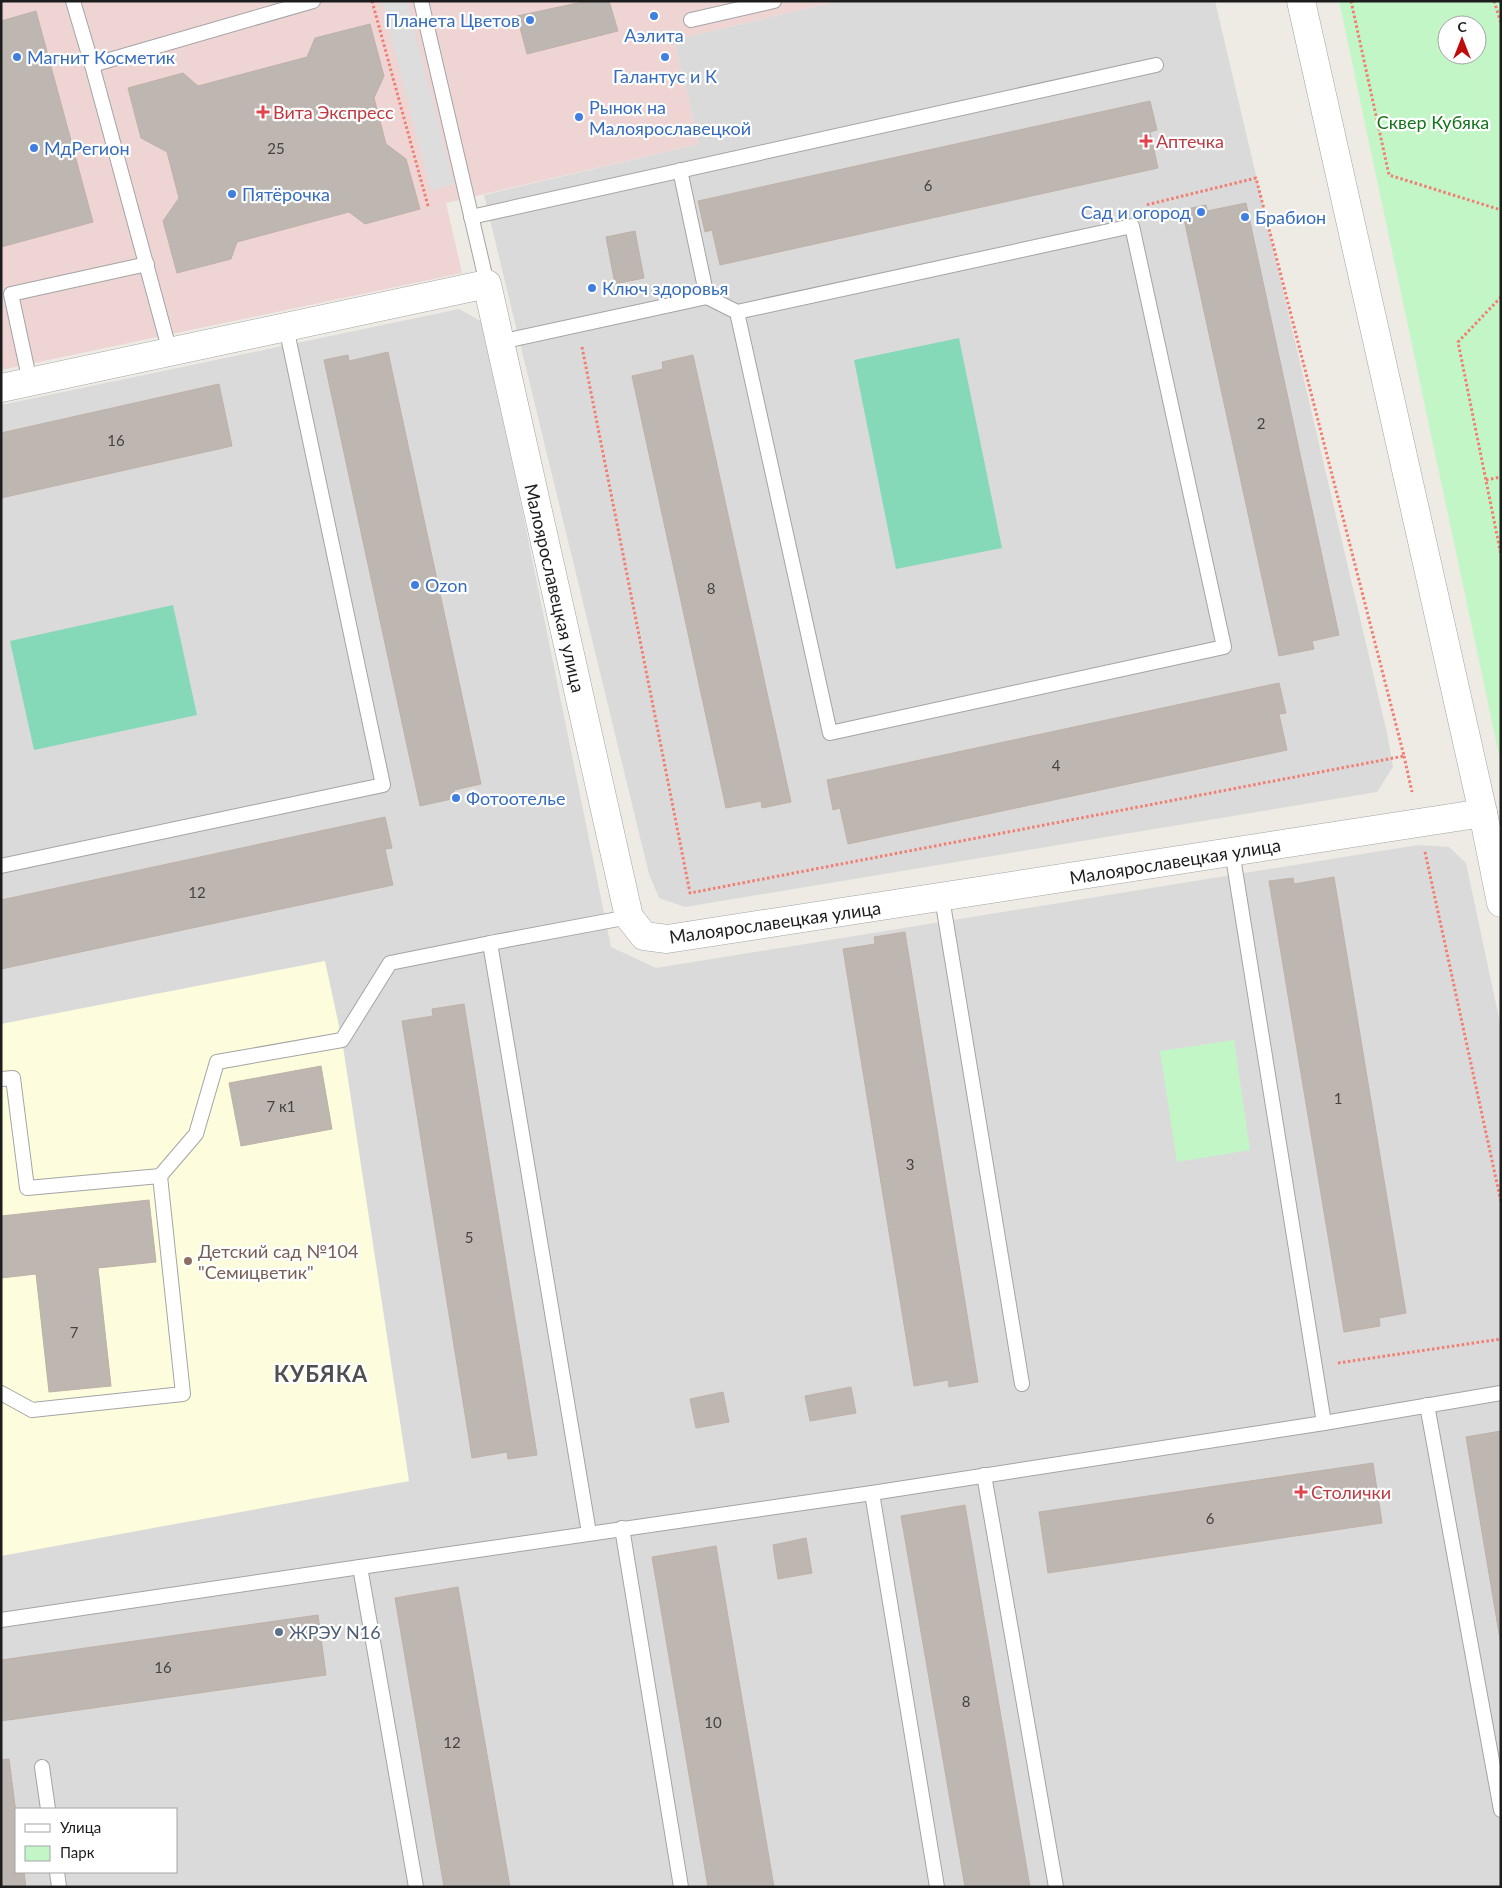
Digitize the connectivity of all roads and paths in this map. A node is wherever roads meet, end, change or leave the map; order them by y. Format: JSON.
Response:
{"nodes":[{"id":1,"x":73,"y":1,"type":"edge"},
{"id":2,"x":312,"y":1,"type":"edge"},
{"id":3,"x":372,"y":1,"type":"edge"},
{"id":4,"x":421,"y":1,"type":"edge"},
{"id":5,"x":774,"y":1,"type":"edge"},
{"id":6,"x":1301,"y":1,"type":"edge"},
{"id":7,"x":1351,"y":1,"type":"edge"},
{"id":8,"x":1494,"y":1,"type":"edge"},
{"id":9,"x":751,"y":4,"type":"edge"},
{"id":10,"x":690,"y":20,"type":"dead end"},
{"id":11,"x":1501,"y":23,"type":"edge"},
{"id":12,"x":92,"y":64,"type":"junction"},
{"id":13,"x":1156,"y":64,"type":"dead end"},
{"id":14,"x":680,"y":170,"type":"junction"},
{"id":15,"x":428,"y":206,"type":"dead end"},
{"id":16,"x":1501,"y":210,"type":"edge"},
{"id":17,"x":471,"y":217,"type":"junction"},
{"id":18,"x":1132,"y":226,"type":"junction"},
{"id":19,"x":147,"y":264,"type":"junction"},
{"id":20,"x":487,"y":284,"type":"junction"},
{"id":21,"x":707,"y":297,"type":"junction"},
{"id":22,"x":1501,"y":297,"type":"edge"},
{"id":23,"x":738,"y":312,"type":"junction"},
{"id":24,"x":577,"y":325,"type":"junction"},
{"id":25,"x":286,"y":327,"type":"junction"},
{"id":26,"x":500,"y":342,"type":"junction"},
{"id":27,"x":170,"y":352,"type":"junction"},
{"id":28,"x":30,"y":382,"type":"junction"},
{"id":29,"x":1,"y":388,"type":"edge"},
{"id":30,"x":1501,"y":477,"type":"edge"},
{"id":31,"x":1486,"y":480,"type":"junction"},
{"id":32,"x":1501,"y":555,"type":"edge"},
{"id":33,"x":1404,"y":756,"type":"junction"},
{"id":34,"x":1483,"y":813,"type":"junction"},
{"id":35,"x":1419,"y":823,"type":"junction"},
{"id":36,"x":1232,"y":851,"type":"junction"},
{"id":37,"x":1,"y":866,"type":"edge"},
{"id":38,"x":942,"y":898,"type":"junction"},
{"id":39,"x":1501,"y":903,"type":"edge"},
{"id":40,"x":628,"y":918,"type":"junction"},
{"id":41,"x":490,"y":944,"type":"junction"},
{"id":42,"x":1,"y":1079,"type":"edge"},
{"id":43,"x":160,"y":1176,"type":"junction"},
{"id":44,"x":1501,"y":1202,"type":"edge"},
{"id":45,"x":1501,"y":1339,"type":"edge"},
{"id":46,"x":1315,"y":1367,"type":"junction"},
{"id":47,"x":1022,"y":1384,"type":"dead end"},
{"id":48,"x":1,"y":1392,"type":"edge"},
{"id":49,"x":1501,"y":1393,"type":"edge"},
{"id":50,"x":1427,"y":1405,"type":"junction"},
{"id":51,"x":1324,"y":1423,"type":"junction"},
{"id":52,"x":984,"y":1475,"type":"junction"},
{"id":53,"x":872,"y":1493,"type":"junction"},
{"id":54,"x":622,"y":1528,"type":"junction"},
{"id":55,"x":589,"y":1533,"type":"junction"},
{"id":56,"x":360,"y":1567,"type":"junction"},
{"id":57,"x":1,"y":1620,"type":"edge"},
{"id":58,"x":42,"y":1767,"type":"dead end"},
{"id":59,"x":48,"y":1808,"type":"edge"},
{"id":60,"x":1501,"y":1810,"type":"edge"},
{"id":61,"x":57,"y":1873,"type":"edge"},
{"id":62,"x":59,"y":1887,"type":"edge"},
{"id":63,"x":416,"y":1887,"type":"edge"},
{"id":64,"x":681,"y":1887,"type":"edge"},
{"id":65,"x":937,"y":1887,"type":"edge"},
{"id":66,"x":1056,"y":1887,"type":"edge"}],
"edges":[{"from":1,"to":12,"type":"lane"},
{"from":2,"to":12,"type":"lane"},
{"from":3,"to":15,"type":"path"},
{"from":4,"to":17,"type":"lane"},
{"from":5,"to":9,"type":"lane"},
{"from":6,"to":34,"type":"street"},
{"from":7,"to":16,"type":"path"},
{"from":8,"to":11,"type":"path"},
{"from":9,"to":10,"type":"lane"},
{"from":12,"to":19,"type":"lane"},
{"from":13,"to":14,"type":"lane"},
{"from":14,"to":17,"type":"lane"},
{"from":14,"to":21,"type":"lane"},
{"from":17,"to":20,"type":"lane"},
{"from":18,"to":23,"type":"lane"},
{"from":18,"to":23,"type":"lane"},
{"from":18,"to":33,"type":"path"},
{"from":19,"to":27,"type":"lane"},
{"from":19,"to":28,"type":"lane"},
{"from":20,"to":25,"type":"street"},
{"from":20,"to":26,"type":"street","name":"Малоярославецкая улица"},
{"from":21,"to":23,"type":"lane"},
{"from":21,"to":24,"type":"lane"},
{"from":22,"to":31,"type":"path"},
{"from":24,"to":26,"type":"lane"},
{"from":24,"to":33,"type":"path"},
{"from":25,"to":27,"type":"street"},
{"from":25,"to":37,"type":"lane"},
{"from":26,"to":40,"type":"street","name":"Малоярославецкая улица"},
{"from":27,"to":28,"type":"street"},
{"from":28,"to":29,"type":"street"},
{"from":30,"to":31,"type":"path"},
{"from":31,"to":32,"type":"path"},
{"from":33,"to":35,"type":"path"},
{"from":34,"to":35,"type":"street","name":"Малоярославецкая улица"},
{"from":34,"to":39,"type":"street"},
{"from":35,"to":36,"type":"street","name":"Малоярославецкая улица"},
{"from":35,"to":44,"type":"path"},
{"from":36,"to":38,"type":"street","name":"Малоярославецкая улица"},
{"from":36,"to":46,"type":"lane"},
{"from":38,"to":40,"type":"street","name":"Малоярославецкая улица"},
{"from":38,"to":47,"type":"lane"},
{"from":40,"to":41,"type":"lane"},
{"from":41,"to":43,"type":"lane"},
{"from":41,"to":55,"type":"lane"},
{"from":42,"to":43,"type":"lane"},
{"from":43,"to":48,"type":"lane"},
{"from":45,"to":46,"type":"path"},
{"from":46,"to":51,"type":"lane"},
{"from":49,"to":50,"type":"lane"},
{"from":50,"to":51,"type":"lane"},
{"from":50,"to":60,"type":"lane"},
{"from":51,"to":52,"type":"lane"},
{"from":52,"to":53,"type":"lane"},
{"from":52,"to":66,"type":"lane"},
{"from":53,"to":54,"type":"lane"},
{"from":53,"to":65,"type":"lane"},
{"from":54,"to":55,"type":"lane"},
{"from":54,"to":64,"type":"lane"},
{"from":55,"to":56,"type":"lane"},
{"from":56,"to":57,"type":"lane"},
{"from":56,"to":63,"type":"lane"},
{"from":58,"to":59,"type":"lane"},
{"from":61,"to":62,"type":"lane"}]}
